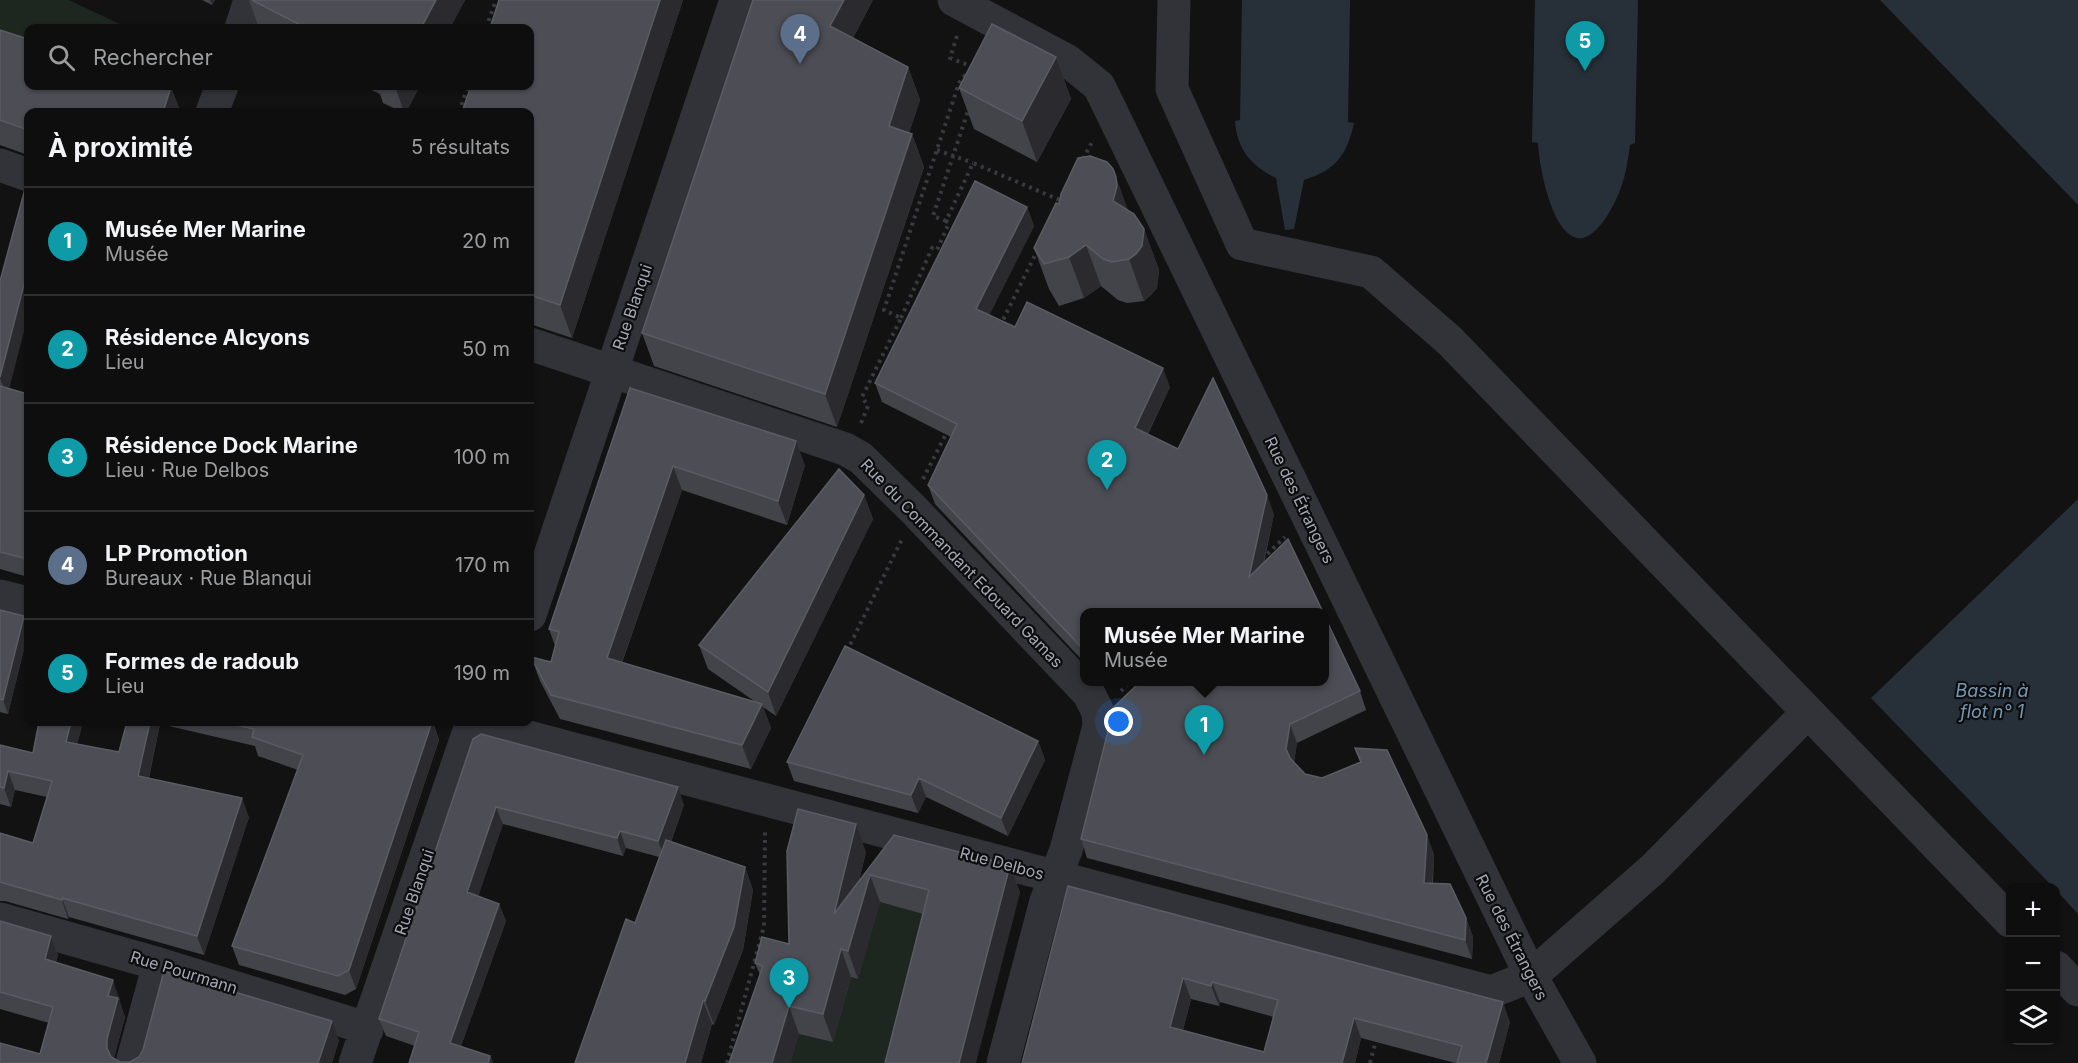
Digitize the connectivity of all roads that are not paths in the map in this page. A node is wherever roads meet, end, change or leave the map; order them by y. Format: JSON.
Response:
{"nodes":[{"id":1,"x":250,"y":0,"type":"edge"},
{"id":2,"x":736,"y":0,"type":"edge"},
{"id":3,"x":1174,"y":0,"type":"edge"},
{"id":4,"x":960,"y":3,"type":"edge"},
{"id":5,"x":242,"y":24,"type":"edge"},
{"id":6,"x":221,"y":90,"type":"edge"},
{"id":7,"x":214,"y":108,"type":"edge"},
{"id":8,"x":0,"y":165,"type":"edge"},
{"id":9,"x":24,"y":174,"type":"edge"},
{"id":10,"x":534,"y":345,"type":"edge"},
{"id":11,"x":611,"y":372,"type":"junction"},
{"id":12,"x":0,"y":596,"type":"edge"},
{"id":13,"x":24,"y":602,"type":"edge"},
{"id":14,"x":534,"y":603,"type":"edge"},
{"id":15,"x":1080,"y":685,"type":"edge"},
{"id":16,"x":1081,"y":686,"type":"edge"},
{"id":17,"x":1808,"y":712,"type":"junction"},
{"id":18,"x":471,"y":726,"type":"edge"},
{"id":19,"x":487,"y":726,"type":"edge"},
{"id":20,"x":1054,"y":876,"type":"junction"},
{"id":21,"x":2006,"y":917,"type":"edge"},
{"id":22,"x":0,"y":919,"type":"edge"},
{"id":23,"x":159,"y":964,"type":"junction"},
{"id":24,"x":2060,"y":972,"type":"edge"},
{"id":25,"x":1531,"y":976,"type":"junction"},
{"id":26,"x":2078,"y":990,"type":"edge"},
{"id":27,"x":367,"y":1030,"type":"junction"},
{"id":28,"x":132,"y":1063,"type":"edge"},
{"id":29,"x":356,"y":1063,"type":"edge"},
{"id":30,"x":1003,"y":1063,"type":"edge"},
{"id":31,"x":1580,"y":1063,"type":"edge"}],
"edges":[{"from":1,"to":5,"type":"street"},
{"from":2,"to":11,"type":"street","name":"Rue Blanqui"},
{"from":3,"to":17,"type":"street"},
{"from":4,"to":25,"type":"street","name":"Rue des Étrangers"},
{"from":6,"to":7,"type":"street"},
{"from":8,"to":9,"type":"street"},
{"from":10,"to":11,"type":"street","name":"Rue du Commandant Edouard Gamas"},
{"from":11,"to":14,"type":"street","name":"Rue Blanqui"},
{"from":11,"to":15,"type":"street","name":"Rue du Commandant Edouard Gamas"},
{"from":12,"to":13,"type":"street"},
{"from":16,"to":20,"type":"street","name":"Rue du Commandant Edouard Gamas"},
{"from":17,"to":21,"type":"street"},
{"from":17,"to":25,"type":"street","name":"Rue Delbos"},
{"from":18,"to":27,"type":"street","name":"Rue Blanqui"},
{"from":19,"to":20,"type":"street","name":"Rue Delbos"},
{"from":20,"to":25,"type":"street","name":"Rue Delbos"},
{"from":20,"to":30,"type":"street","name":"Rue du Commandant Edouard Gamas"},
{"from":22,"to":23,"type":"street","name":"Rue Pourmann"},
{"from":23,"to":27,"type":"street","name":"Rue Pourmann"},
{"from":23,"to":28,"type":"street"},
{"from":24,"to":26,"type":"street"},
{"from":25,"to":31,"type":"street","name":"Rue des Étrangers"},
{"from":27,"to":29,"type":"street","name":"Rue Blanqui"}]}
